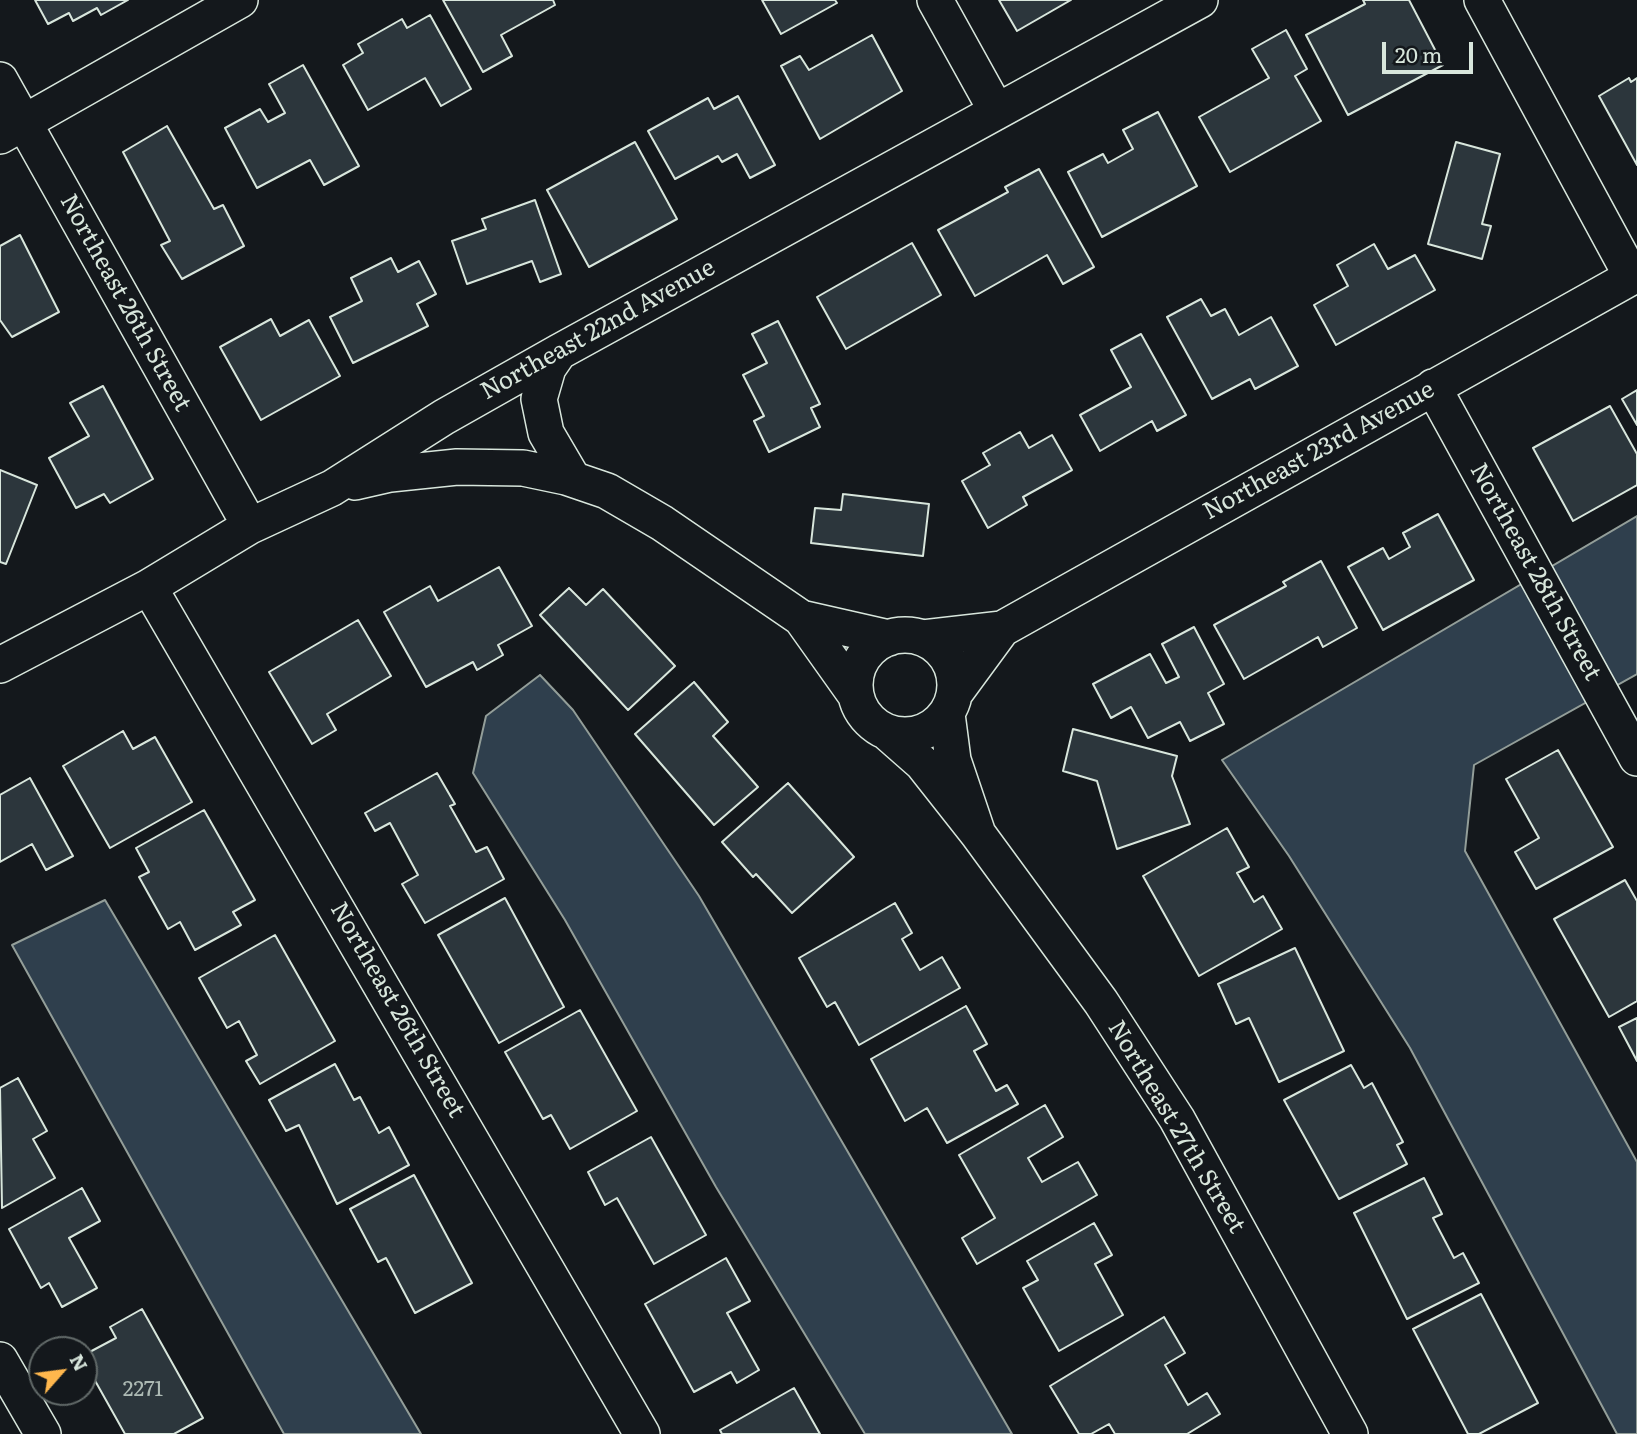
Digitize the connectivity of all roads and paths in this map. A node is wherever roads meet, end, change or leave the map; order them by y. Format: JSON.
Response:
{"nodes":[{"id":1,"x":240,"y":0,"type":"edge"},
{"id":2,"x":935,"y":0,"type":"edge"},
{"id":3,"x":1200,"y":0,"type":"edge"},
{"id":4,"x":1482,"y":0,"type":"edge"},
{"id":5,"x":0,"y":80,"type":"edge"},
{"id":6,"x":996,"y":110,"type":"junction"},
{"id":7,"x":12,"y":130,"type":"edge"},
{"id":8,"x":1635,"y":275,"type":"edge"},
{"id":9,"x":559,"y":352,"type":"junction"},
{"id":10,"x":1433,"y":387,"type":"junction"},
{"id":11,"x":573,"y":479,"type":"junction"},
{"id":12,"x":332,"y":488,"type":"junction"},
{"id":13,"x":250,"y":526,"type":"junction"},
{"id":14,"x":149,"y":587,"type":"junction"},
{"id":15,"x":801,"y":618,"type":"junction"},
{"id":16,"x":1002,"y":629,"type":"junction"},
{"id":17,"x":906,"y":638,"type":"junction"},
{"id":18,"x":0,"y":665,"type":"edge"},
{"id":19,"x":855,"y":694,"type":"junction"},
{"id":20,"x":951,"y":703,"type":"junction"},
{"id":21,"x":889,"y":734,"type":"junction"},
{"id":22,"x":1637,"y":758,"type":"edge"},
{"id":23,"x":978,"y":834,"type":"junction"},
{"id":24,"x":0,"y":1360,"type":"edge"},
{"id":25,"x":43,"y":1434,"type":"edge"},
{"id":26,"x":642,"y":1434,"type":"edge"},
{"id":27,"x":1350,"y":1434,"type":"edge"}],
"edges":[{"from":1,"to":7,"type":"street"},
{"from":2,"to":6,"type":"street"},
{"from":3,"to":6,"type":"street","name":"Northeast 22nd Avenue"},
{"from":4,"to":8,"type":"street"},
{"from":5,"to":7,"type":"street","name":"Northeast 26th Street"},
{"from":6,"to":9,"type":"street","name":"Northeast 22nd Avenue"},
{"from":7,"to":13,"type":"street","name":"Northeast 26th Street"},
{"from":8,"to":10,"type":"street","name":"Northeast 23rd Avenue"},
{"from":9,"to":11,"type":"street"},
{"from":9,"to":12,"type":"street","name":"Northeast 22nd Avenue"},
{"from":10,"to":16,"type":"street","name":"Northeast 23rd Avenue"},
{"from":10,"to":22,"type":"street","name":"Northeast 28th Street"},
{"from":11,"to":12,"type":"street"},
{"from":11,"to":15,"type":"street"},
{"from":12,"to":13,"type":"street","name":"Northeast 22nd Avenue"},
{"from":13,"to":14,"type":"street","name":"Northeast 22nd Avenue"},
{"from":14,"to":18,"type":"street","name":"Northeast 22nd Avenue"},
{"from":14,"to":26,"type":"street","name":"Northeast 26th Street"},
{"from":15,"to":17,"type":"street"},
{"from":15,"to":19,"type":"street"},
{"from":16,"to":17,"type":"street","name":"Northeast 23rd Avenue"},
{"from":16,"to":20,"type":"street","name":"Northeast 23rd Avenue"},
{"from":17,"to":19,"type":"street"},
{"from":17,"to":20,"type":"street"},
{"from":19,"to":21,"type":"street"},
{"from":20,"to":21,"type":"street"},
{"from":20,"to":23,"type":"street","name":"Northeast 27th Street"},
{"from":21,"to":23,"type":"street","name":"Northeast 27th Street"},
{"from":23,"to":27,"type":"street","name":"Northeast 27th Street"},
{"from":24,"to":25,"type":"street"}]}
